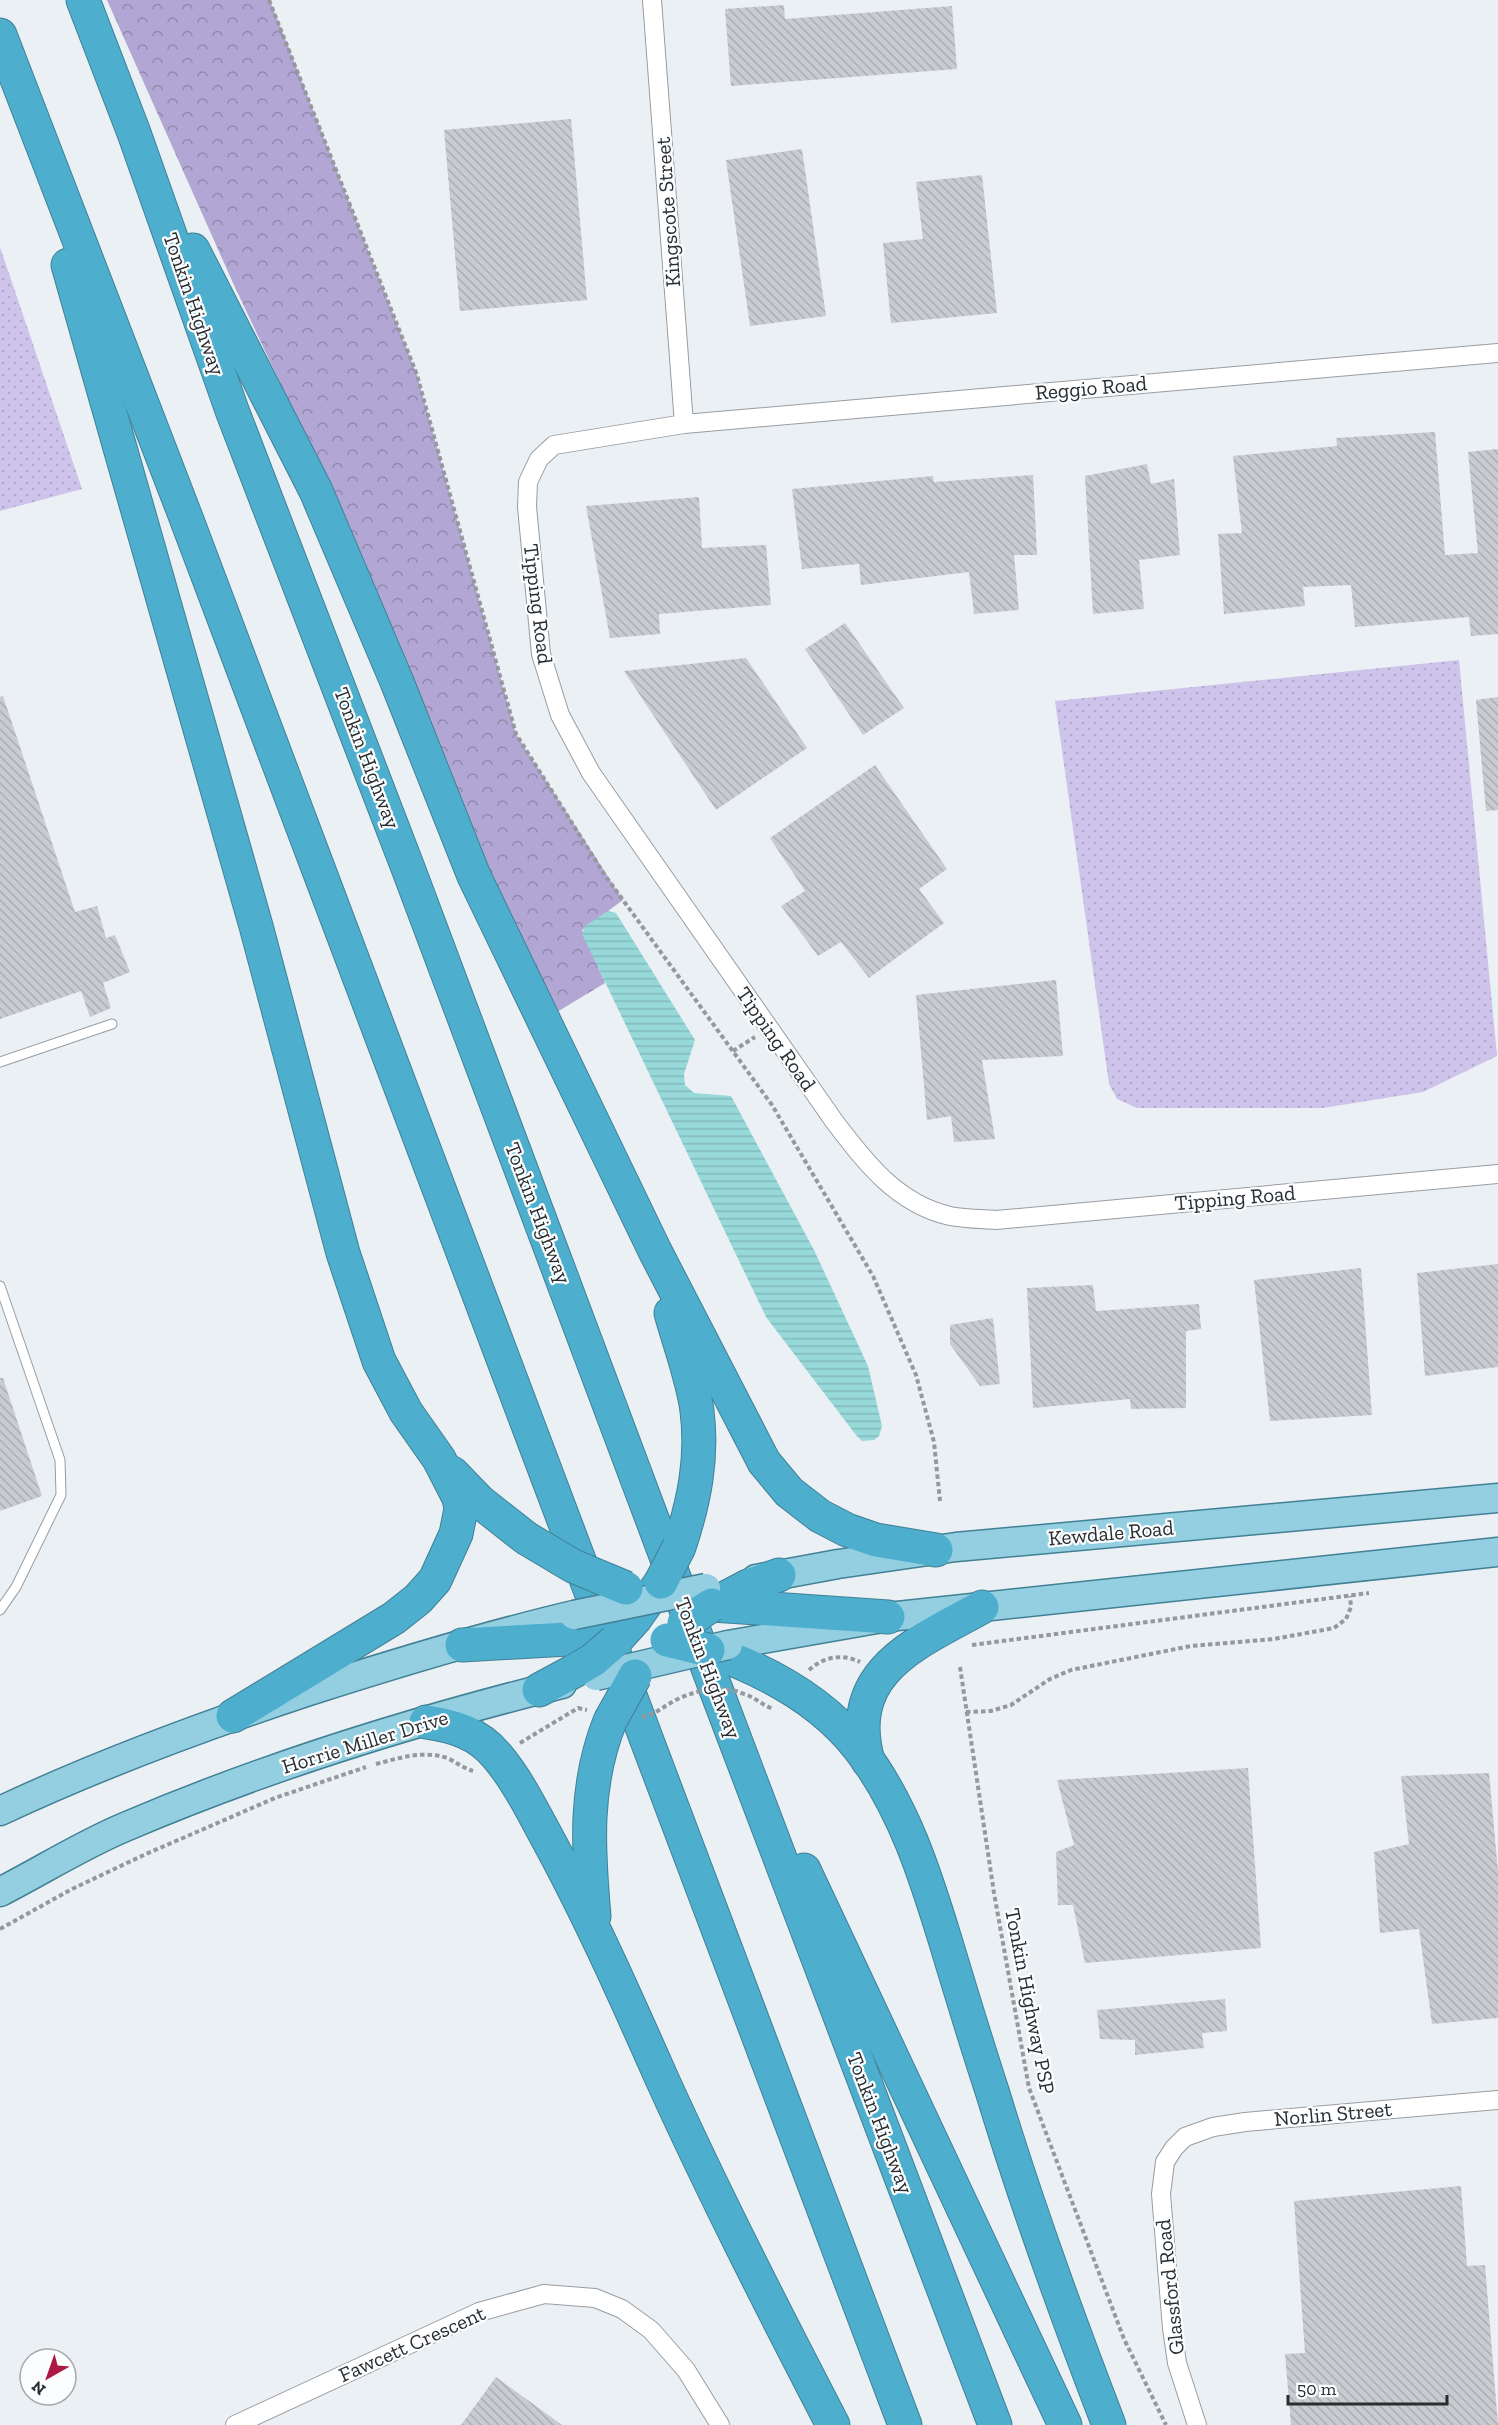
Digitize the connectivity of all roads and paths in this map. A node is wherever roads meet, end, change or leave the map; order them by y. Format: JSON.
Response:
{"nodes":[{"id":1,"x":83,"y":0,"type":"edge"},
{"id":2,"x":652,"y":0,"type":"edge"},
{"id":3,"x":3,"y":43,"type":"edge"},
{"id":4,"x":134,"y":133,"type":"junction"},
{"id":5,"x":1498,"y":353,"type":"edge"},
{"id":6,"x":684,"y":424,"type":"junction"},
{"id":7,"x":112,"y":1024,"type":"dead end"},
{"id":8,"x":0,"y":1062,"type":"edge"},
{"id":9,"x":1498,"y":1174,"type":"edge"},
{"id":10,"x":655,"y":1251,"type":"junction"},
{"id":11,"x":0,"y":1286,"type":"edge"},
{"id":12,"x":439,"y":1459,"type":"junction"},
{"id":13,"x":1498,"y":1498,"type":"edge"},
{"id":14,"x":936,"y":1550,"type":"junction"},
{"id":15,"x":1498,"y":1552,"type":"edge"},
{"id":16,"x":779,"y":1575,"type":"joint"},
{"id":17,"x":1379,"y":1591,"type":"dead end"},
{"id":18,"x":1350,"y":1596,"type":"junction"},
{"id":19,"x":655,"y":1597,"type":"junction"},
{"id":20,"x":726,"y":1598,"type":"junction"},
{"id":21,"x":982,"y":1606,"type":"junction"},
{"id":22,"x":0,"y":1610,"type":"edge"},
{"id":23,"x":888,"y":1617,"type":"junction"},
{"id":24,"x":560,"y":1629,"type":"junction"},
{"id":25,"x":618,"y":1637,"type":"junction"},
{"id":26,"x":462,"y":1645,"type":"joint"},
{"id":27,"x":969,"y":1646,"type":"dead end"},
{"id":28,"x":656,"y":1652,"type":"junction"},
{"id":29,"x":753,"y":1656,"type":"junction"},
{"id":30,"x":864,"y":1664,"type":"dead end"},
{"id":31,"x":960,"y":1667,"type":"dead end"},
{"id":32,"x":810,"y":1668,"type":"dead end"},
{"id":33,"x":577,"y":1675,"type":"junction"},
{"id":34,"x":716,"y":1688,"type":"junction"},
{"id":35,"x":539,"y":1690,"type":"joint"},
{"id":36,"x":774,"y":1709,"type":"dead end"},
{"id":37,"x":591,"y":1710,"type":"dead end"},
{"id":38,"x":966,"y":1712,"type":"junction"},
{"id":39,"x":232,"y":1716,"type":"junction"},
{"id":40,"x":633,"y":1717,"type":"dead end"},
{"id":41,"x":426,"y":1722,"type":"junction"},
{"id":42,"x":515,"y":1746,"type":"dead end"},
{"id":43,"x":868,"y":1761,"type":"junction"},
{"id":44,"x":480,"y":1768,"type":"dead end"},
{"id":45,"x":0,"y":1811,"type":"edge"},
{"id":46,"x":0,"y":1892,"type":"edge"},
{"id":47,"x":0,"y":1929,"type":"edge"},
{"id":48,"x":595,"y":1930,"type":"junction"},
{"id":49,"x":1498,"y":2100,"type":"edge"},
{"id":50,"x":1174,"y":2148,"type":"joint"},
{"id":51,"x":235,"y":2425,"type":"edge"},
{"id":52,"x":720,"y":2425,"type":"edge"},
{"id":53,"x":833,"y":2425,"type":"edge"},
{"id":54,"x":905,"y":2425,"type":"edge"},
{"id":55,"x":994,"y":2425,"type":"edge"},
{"id":56,"x":1065,"y":2425,"type":"edge"},
{"id":57,"x":1109,"y":2425,"type":"edge"},
{"id":58,"x":1166,"y":2425,"type":"edge"},
{"id":59,"x":1197,"y":2425,"type":"edge"}],
"edges":[{"from":1,"to":4,"type":"highway","name":"Tonkin Highway"},
{"from":2,"to":6,"type":"street","name":"Kingscote Street"},
{"from":3,"to":12,"type":"highway"},
{"from":3,"to":54,"type":"highway"},
{"from":4,"to":10,"type":"highway"},
{"from":4,"to":34,"type":"highway","name":"Tonkin Highway"},
{"from":5,"to":6,"type":"street","name":"Reggio Road"},
{"from":6,"to":9,"type":"street","name":"Tipping Road"},
{"from":7,"to":8,"type":"lane"},
{"from":10,"to":14,"type":"highway"},
{"from":10,"to":19,"type":"highway","bridge":true},
{"from":11,"to":22,"type":"lane"},
{"from":12,"to":19,"type":"highway","bridge":true},
{"from":12,"to":39,"type":"highway"},
{"from":13,"to":14,"type":"main road","name":"Kewdale Road"},
{"from":14,"to":16,"type":"main road","name":"Kewdale Road"},
{"from":15,"to":21,"type":"main road"},
{"from":16,"to":20,"type":"highway"},
{"from":17,"to":18,"type":"path"},
{"from":18,"to":27,"type":"path"},
{"from":18,"to":38,"type":"path"},
{"from":19,"to":20,"type":"highway","bridge":true},
{"from":19,"to":24,"type":"main road","bridge":true},
{"from":19,"to":25,"type":"highway"},
{"from":20,"to":23,"type":"highway"},
{"from":20,"to":28,"type":"highway","bridge":true},
{"from":21,"to":23,"type":"main road"},
{"from":21,"to":43,"type":"highway"},
{"from":23,"to":29,"type":"main road"},
{"from":24,"to":25,"type":"highway"},
{"from":24,"to":26,"type":"highway"},
{"from":25,"to":28,"type":"highway"},
{"from":25,"to":33,"type":"highway","bridge":true},
{"from":26,"to":39,"type":"main road"},
{"from":28,"to":29,"type":"highway","bridge":true},
{"from":28,"to":33,"type":"main road","bridge":true},
{"from":28,"to":48,"type":"highway","bridge":true},
{"from":29,"to":43,"type":"highway"},
{"from":30,"to":32,"type":"path"},
{"from":31,"to":38,"type":"path","name":"Tonkin Highway PSP"},
{"from":33,"to":35,"type":"highway"},
{"from":34,"to":55,"type":"highway","name":"Tonkin Highway"},
{"from":34,"to":56,"type":"highway"},
{"from":35,"to":41,"type":"main road","name":"Horrie Miller Drive"},
{"from":36,"to":40,"type":"path","bridge":true},
{"from":37,"to":42,"type":"path"},
{"from":38,"to":58,"type":"path","name":"Tonkin Highway PSP"},
{"from":39,"to":45,"type":"main road"},
{"from":41,"to":46,"type":"main road","name":"Horrie Miller Drive"},
{"from":41,"to":48,"type":"highway"},
{"from":43,"to":57,"type":"highway"},
{"from":44,"to":47,"type":"path"},
{"from":48,"to":53,"type":"highway"},
{"from":49,"to":50,"type":"street","name":"Norlin Street"},
{"from":50,"to":59,"type":"street","name":"Glassford Road"},
{"from":51,"to":52,"type":"street","name":"Fawcett Crescent"}]}
